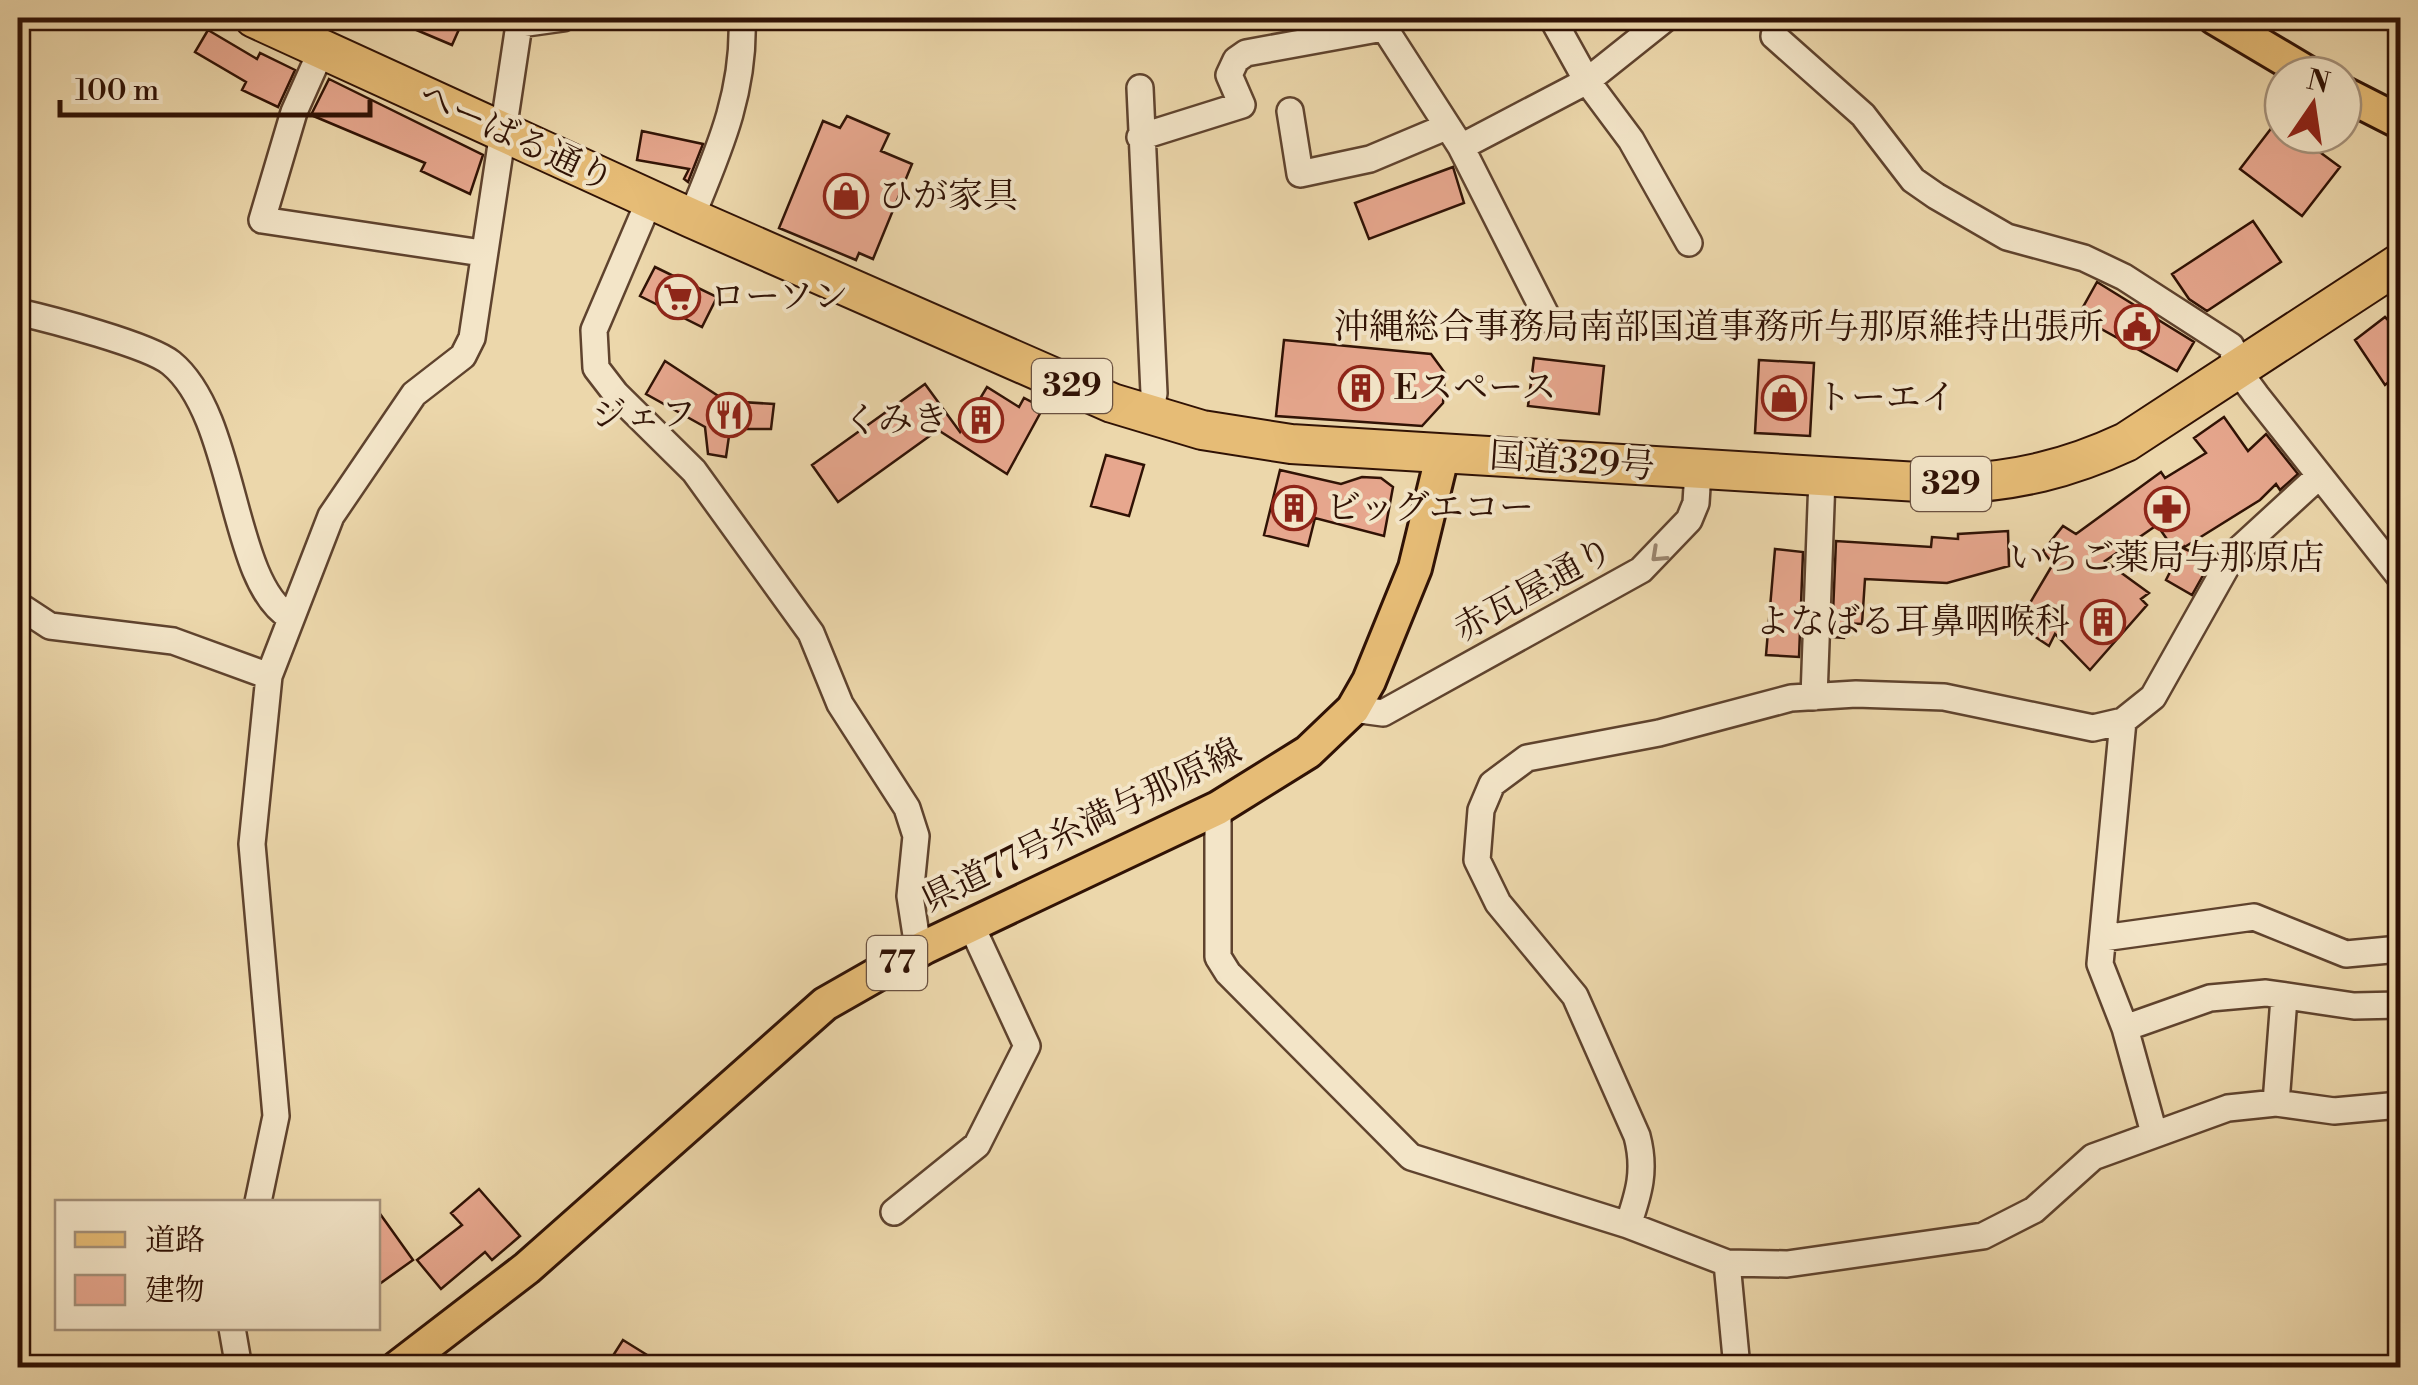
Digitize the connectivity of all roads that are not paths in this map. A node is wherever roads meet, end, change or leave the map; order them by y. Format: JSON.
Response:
{"nodes":[{"id":1,"x":254,"y":18,"type":"edge"},
{"id":2,"x":563,"y":18,"type":"edge"},
{"id":3,"x":742,"y":18,"type":"edge"},
{"id":4,"x":1552,"y":18,"type":"edge"},
{"id":5,"x":2215,"y":18,"type":"edge"},
{"id":6,"x":517,"y":20,"type":"edge"},
{"id":7,"x":1658,"y":20,"type":"edge"},
{"id":8,"x":1380,"y":23,"type":"edge"},
{"id":9,"x":312,"y":36,"type":"edge"},
{"id":10,"x":1774,"y":36,"type":"dead end"},
{"id":11,"x":2277,"y":55,"type":"edge"},
{"id":12,"x":1587,"y":81,"type":"junction"},
{"id":13,"x":1140,"y":88,"type":"dead end"},
{"id":14,"x":2363,"y":103,"type":"edge"},
{"id":15,"x":1290,"y":111,"type":"dead end"},
{"id":16,"x":2400,"y":122,"type":"edge"},
{"id":17,"x":506,"y":134,"type":"junction"},
{"id":18,"x":1140,"y":137,"type":"junction"},
{"id":19,"x":1454,"y":137,"type":"junction"},
{"id":20,"x":650,"y":199,"type":"junction"},
{"id":21,"x":707,"y":225,"type":"junction"},
{"id":22,"x":1689,"y":243,"type":"dead end"},
{"id":23,"x":482,"y":253,"type":"junction"},
{"id":24,"x":2400,"y":264,"type":"edge"},
{"id":25,"x":18,"y":312,"type":"edge"},
{"id":26,"x":1548,"y":319,"type":"dead end"},
{"id":27,"x":2239,"y":372,"type":"junction"},
{"id":28,"x":1150,"y":416,"type":"junction"},
{"id":29,"x":1443,"y":453,"type":"junction"},
{"id":30,"x":1698,"y":471,"type":"junction"},
{"id":31,"x":2319,"y":476,"type":"junction"},
{"id":32,"x":1822,"y":478,"type":"junction"},
{"id":33,"x":2400,"y":577,"type":"edge"},
{"id":34,"x":18,"y":604,"type":"edge"},
{"id":35,"x":290,"y":617,"type":"junction"},
{"id":36,"x":269,"y":676,"type":"junction"},
{"id":37,"x":1814,"y":696,"type":"junction"},
{"id":38,"x":1353,"y":709,"type":"junction"},
{"id":39,"x":2123,"y":721,"type":"junction"},
{"id":40,"x":1218,"y":808,"type":"junction"},
{"id":41,"x":971,"y":925,"type":"junction"},
{"id":42,"x":2102,"y":938,"type":"junction"},
{"id":43,"x":925,"y":947,"type":"junction"},
{"id":44,"x":2400,"y":949,"type":"edge"},
{"id":45,"x":2284,"y":998,"type":"junction"},
{"id":46,"x":2400,"y":1005,"type":"edge"},
{"id":47,"x":2125,"y":1028,"type":"junction"},
{"id":48,"x":2276,"y":1103,"type":"junction"},
{"id":49,"x":2400,"y":1105,"type":"edge"},
{"id":50,"x":2154,"y":1133,"type":"junction"},
{"id":51,"x":258,"y":1200,"type":"edge"},
{"id":52,"x":894,"y":1212,"type":"dead end"},
{"id":53,"x":1628,"y":1226,"type":"junction"},
{"id":54,"x":1728,"y":1263,"type":"junction"},
{"id":55,"x":232,"y":1330,"type":"edge"},
{"id":56,"x":239,"y":1368,"type":"edge"},
{"id":57,"x":397,"y":1368,"type":"edge"},
{"id":58,"x":1737,"y":1368,"type":"edge"}],
"edges":[{"from":1,"to":9,"type":"highway","name":"へーばる通り","number":"329"},
{"from":2,"to":6,"type":"street"},
{"from":3,"to":21,"type":"street"},
{"from":4,"to":12,"type":"street"},
{"from":5,"to":11,"type":"main road"},
{"from":6,"to":17,"type":"street"},
{"from":7,"to":12,"type":"street"},
{"from":8,"to":18,"type":"street"},
{"from":8,"to":19,"type":"street"},
{"from":9,"to":17,"type":"highway","name":"へーばる通り","number":"329"},
{"from":9,"to":23,"type":"street"},
{"from":10,"to":27,"type":"street"},
{"from":12,"to":19,"type":"street"},
{"from":12,"to":22,"type":"street"},
{"from":13,"to":18,"type":"street"},
{"from":14,"to":16,"type":"main road"},
{"from":15,"to":19,"type":"street"},
{"from":17,"to":20,"type":"highway","name":"へーばる通り","number":"329"},
{"from":17,"to":23,"type":"street"},
{"from":18,"to":28,"type":"street"},
{"from":19,"to":26,"type":"street"},
{"from":20,"to":21,"type":"highway","name":"へーばる通り","number":"329"},
{"from":20,"to":43,"type":"street"},
{"from":21,"to":28,"type":"highway","name":"国道329号","number":"329"},
{"from":23,"to":35,"type":"street"},
{"from":24,"to":27,"type":"highway","name":"国道329号","number":"329"},
{"from":25,"to":35,"type":"street"},
{"from":27,"to":31,"type":"street"},
{"from":27,"to":32,"type":"highway","name":"国道329号","number":"329"},
{"from":28,"to":29,"type":"highway","name":"国道329号","number":"329"},
{"from":29,"to":30,"type":"highway","name":"国道329号","number":"329"},
{"from":29,"to":38,"type":"main road","name":"県道77号糸満与那原線","number":"77"},
{"from":30,"to":32,"type":"highway","name":"国道329号","number":"329"},
{"from":30,"to":38,"type":"street","name":"赤瓦屋通り","one_way":true},
{"from":31,"to":33,"type":"street"},
{"from":31,"to":39,"type":"street"},
{"from":32,"to":37,"type":"street"},
{"from":34,"to":36,"type":"street"},
{"from":35,"to":36,"type":"street"},
{"from":36,"to":51,"type":"street"},
{"from":37,"to":39,"type":"street"},
{"from":37,"to":53,"type":"street"},
{"from":38,"to":40,"type":"main road","name":"県道77号糸満与那原線","number":"77"},
{"from":39,"to":42,"type":"street"},
{"from":40,"to":41,"type":"main road","name":"県道77号糸満与那原線","number":"77"},
{"from":40,"to":53,"type":"street"},
{"from":41,"to":43,"type":"main road","name":"県道77号糸満与那原線","number":"77"},
{"from":41,"to":52,"type":"street"},
{"from":42,"to":44,"type":"street"},
{"from":42,"to":47,"type":"street"},
{"from":43,"to":57,"type":"main road","name":"県道77号糸満与那原線","number":"77"},
{"from":45,"to":46,"type":"street"},
{"from":45,"to":47,"type":"street"},
{"from":45,"to":48,"type":"street"},
{"from":47,"to":50,"type":"street"},
{"from":48,"to":49,"type":"street"},
{"from":48,"to":50,"type":"street"},
{"from":50,"to":54,"type":"street"},
{"from":53,"to":54,"type":"street"},
{"from":54,"to":58,"type":"street"},
{"from":55,"to":56,"type":"street"}]}
